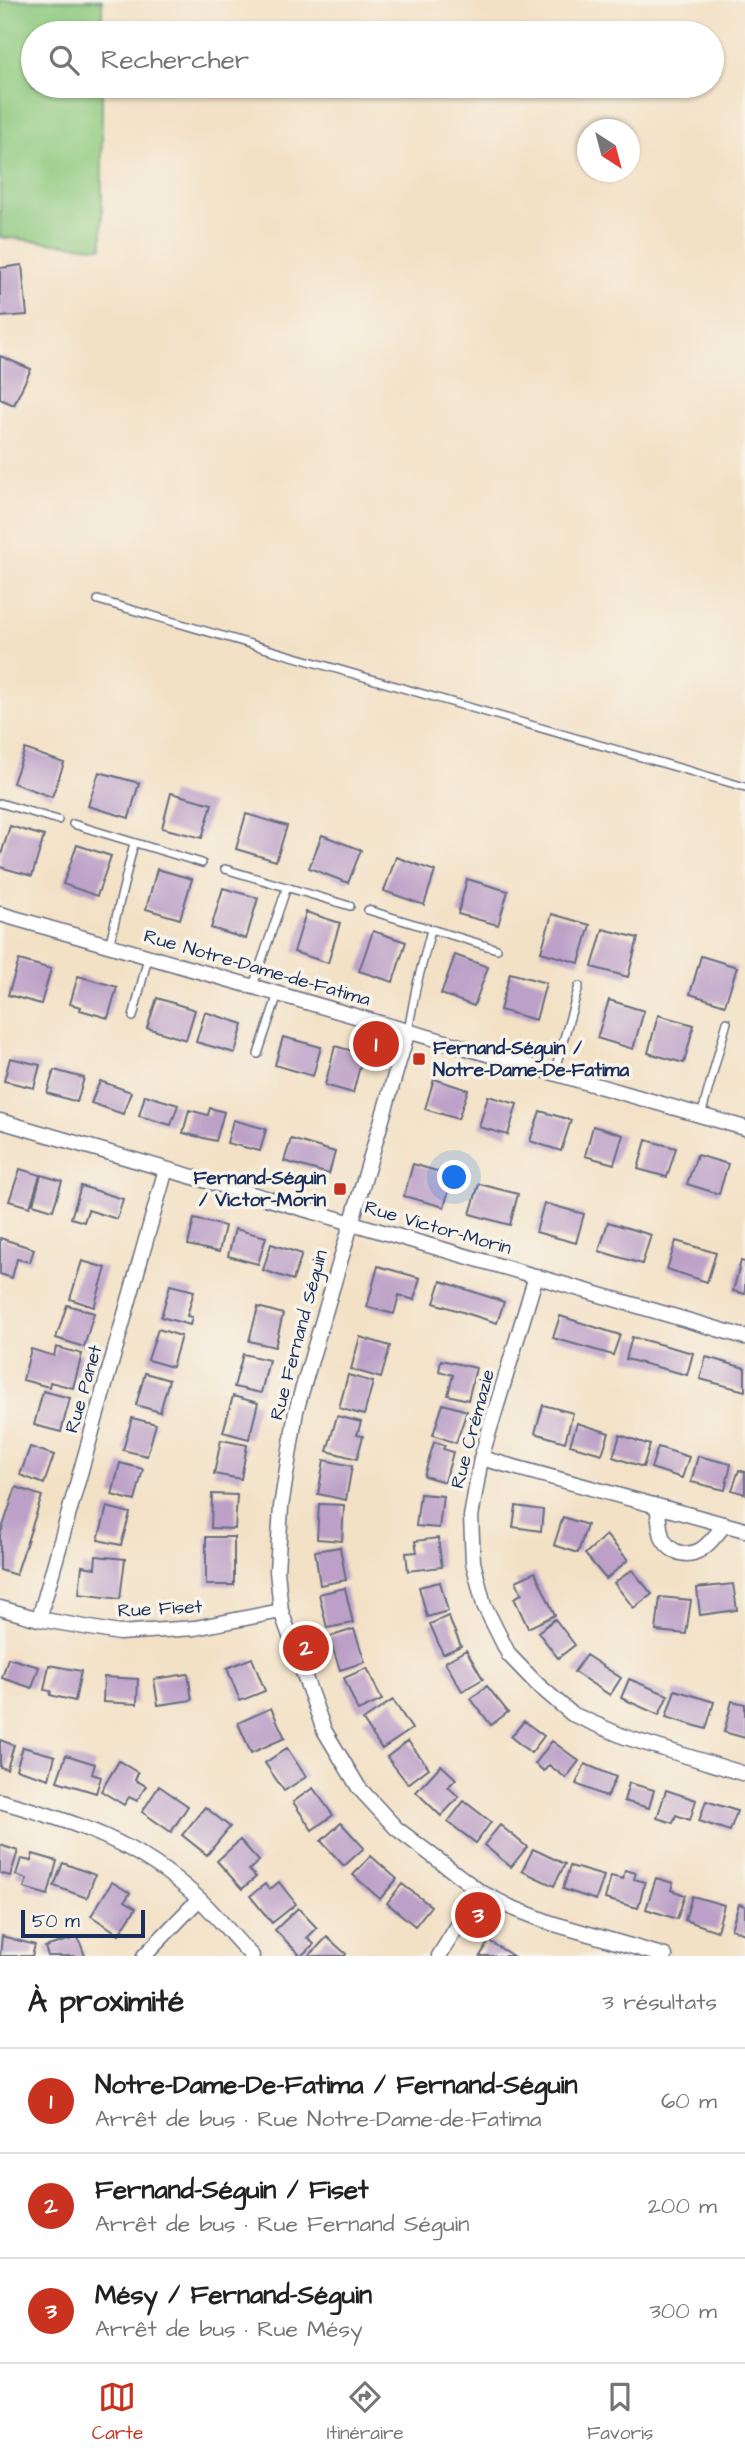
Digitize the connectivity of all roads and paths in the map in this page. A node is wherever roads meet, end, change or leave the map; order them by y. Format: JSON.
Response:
{"nodes":[{"id":1,"x":98,"y":600,"type":"dead end"},
{"id":2,"x":745,"y":787,"type":"edge"},
{"id":3,"x":0,"y":803,"type":"edge"},
{"id":4,"x":58,"y":820,"type":"dead end"},
{"id":5,"x":73,"y":824,"type":"dead end"},
{"id":6,"x":134,"y":843,"type":"junction"},
{"id":7,"x":202,"y":863,"type":"dead end"},
{"id":8,"x":225,"y":869,"type":"dead end"},
{"id":9,"x":287,"y":887,"type":"junction"},
{"id":10,"x":350,"y":906,"type":"dead end"},
{"id":11,"x":368,"y":910,"type":"dead end"},
{"id":12,"x":0,"y":914,"type":"edge"},
{"id":13,"x":431,"y":930,"type":"junction"},
{"id":14,"x":109,"y":946,"type":"junction"},
{"id":15,"x":497,"y":949,"type":"dead end"},
{"id":16,"x":148,"y":957,"type":"junction"},
{"id":17,"x":579,"y":986,"type":"dead end"},
{"id":18,"x":253,"y":987,"type":"junction"},
{"id":19,"x":278,"y":994,"type":"junction"},
{"id":20,"x":134,"y":1017,"type":"dead end"},
{"id":21,"x":727,"y":1022,"type":"dead end"},
{"id":22,"x":408,"y":1031,"type":"junction"},
{"id":23,"x":258,"y":1054,"type":"dead end"},
{"id":24,"x":554,"y":1073,"type":"junction"},
{"id":25,"x":701,"y":1116,"type":"junction"},
{"id":26,"x":0,"y":1121,"type":"edge"},
{"id":27,"x":745,"y":1128,"type":"edge"},
{"id":28,"x":166,"y":1169,"type":"junction"},
{"id":29,"x":350,"y":1222,"type":"junction"},
{"id":30,"x":536,"y":1276,"type":"junction"},
{"id":31,"x":745,"y":1337,"type":"edge"},
{"id":32,"x":481,"y":1458,"type":"junction"},
{"id":33,"x":657,"y":1506,"type":"junction"},
{"id":34,"x":725,"y":1524,"type":"junction"},
{"id":35,"x":745,"y":1530,"type":"edge"},
{"id":36,"x":0,"y":1608,"type":"edge"},
{"id":37,"x":281,"y":1611,"type":"junction"},
{"id":38,"x":39,"y":1619,"type":"junction"},
{"id":39,"x":745,"y":1773,"type":"edge"},
{"id":40,"x":0,"y":1801,"type":"edge"},
{"id":41,"x":479,"y":1891,"type":"junction"},
{"id":42,"x":199,"y":1899,"type":"junction"},
{"id":43,"x":144,"y":1956,"type":"edge"},
{"id":44,"x":252,"y":1956,"type":"edge"},
{"id":45,"x":439,"y":1956,"type":"edge"},
{"id":46,"x":666,"y":1956,"type":"edge"}],
"edges":[{"from":1,"to":2,"type":"lane"},
{"from":3,"to":4,"type":"lane"},
{"from":5,"to":6,"type":"lane"},
{"from":6,"to":7,"type":"lane"},
{"from":6,"to":14,"type":"lane"},
{"from":8,"to":9,"type":"lane"},
{"from":9,"to":10,"type":"lane"},
{"from":9,"to":18,"type":"lane"},
{"from":11,"to":13,"type":"lane"},
{"from":12,"to":14,"type":"street","name":"Rue Notre-Dame-de-Fatima"},
{"from":13,"to":15,"type":"lane"},
{"from":13,"to":22,"type":"lane"},
{"from":14,"to":16,"type":"street","name":"Rue Notre-Dame-de-Fatima"},
{"from":16,"to":18,"type":"street","name":"Rue Notre-Dame-de-Fatima"},
{"from":16,"to":20,"type":"lane"},
{"from":17,"to":24,"type":"lane"},
{"from":18,"to":19,"type":"street","name":"Rue Notre-Dame-de-Fatima"},
{"from":19,"to":22,"type":"street","name":"Rue Notre-Dame-de-Fatima"},
{"from":19,"to":23,"type":"lane"},
{"from":21,"to":25,"type":"lane"},
{"from":22,"to":24,"type":"street","name":"Rue Notre-Dame-de-Fatima"},
{"from":22,"to":29,"type":"street","name":"Rue Fernand Séguin"},
{"from":24,"to":25,"type":"street","name":"Rue Notre-Dame-de-Fatima"},
{"from":25,"to":27,"type":"street","name":"Rue Notre-Dame-de-Fatima"},
{"from":26,"to":28,"type":"street","name":"Rue Victor-Morin"},
{"from":28,"to":29,"type":"street","name":"Rue Victor-Morin"},
{"from":28,"to":38,"type":"street","name":"Rue Panet"},
{"from":29,"to":30,"type":"street","name":"Rue Victor-Morin"},
{"from":29,"to":37,"type":"street","name":"Rue Fernand Séguin"},
{"from":30,"to":31,"type":"street","name":"Rue Victor-Morin"},
{"from":30,"to":32,"type":"street","name":"Rue Crémazie"},
{"from":32,"to":33,"type":"street"},
{"from":32,"to":39,"type":"street","name":"Rue Crémazie"},
{"from":33,"to":34,"type":"street"},
{"from":33,"to":34,"type":"street"},
{"from":34,"to":35,"type":"street"},
{"from":36,"to":38,"type":"street","name":"Rue Fiset"},
{"from":37,"to":38,"type":"street","name":"Rue Fiset"},
{"from":37,"to":41,"type":"street","name":"Rue Fernand Séguin"},
{"from":40,"to":42,"type":"street"},
{"from":41,"to":45,"type":"street"},
{"from":41,"to":46,"type":"street","name":"Rue Fernand Séguin"},
{"from":42,"to":43,"type":"street"},
{"from":42,"to":44,"type":"street"}]}
